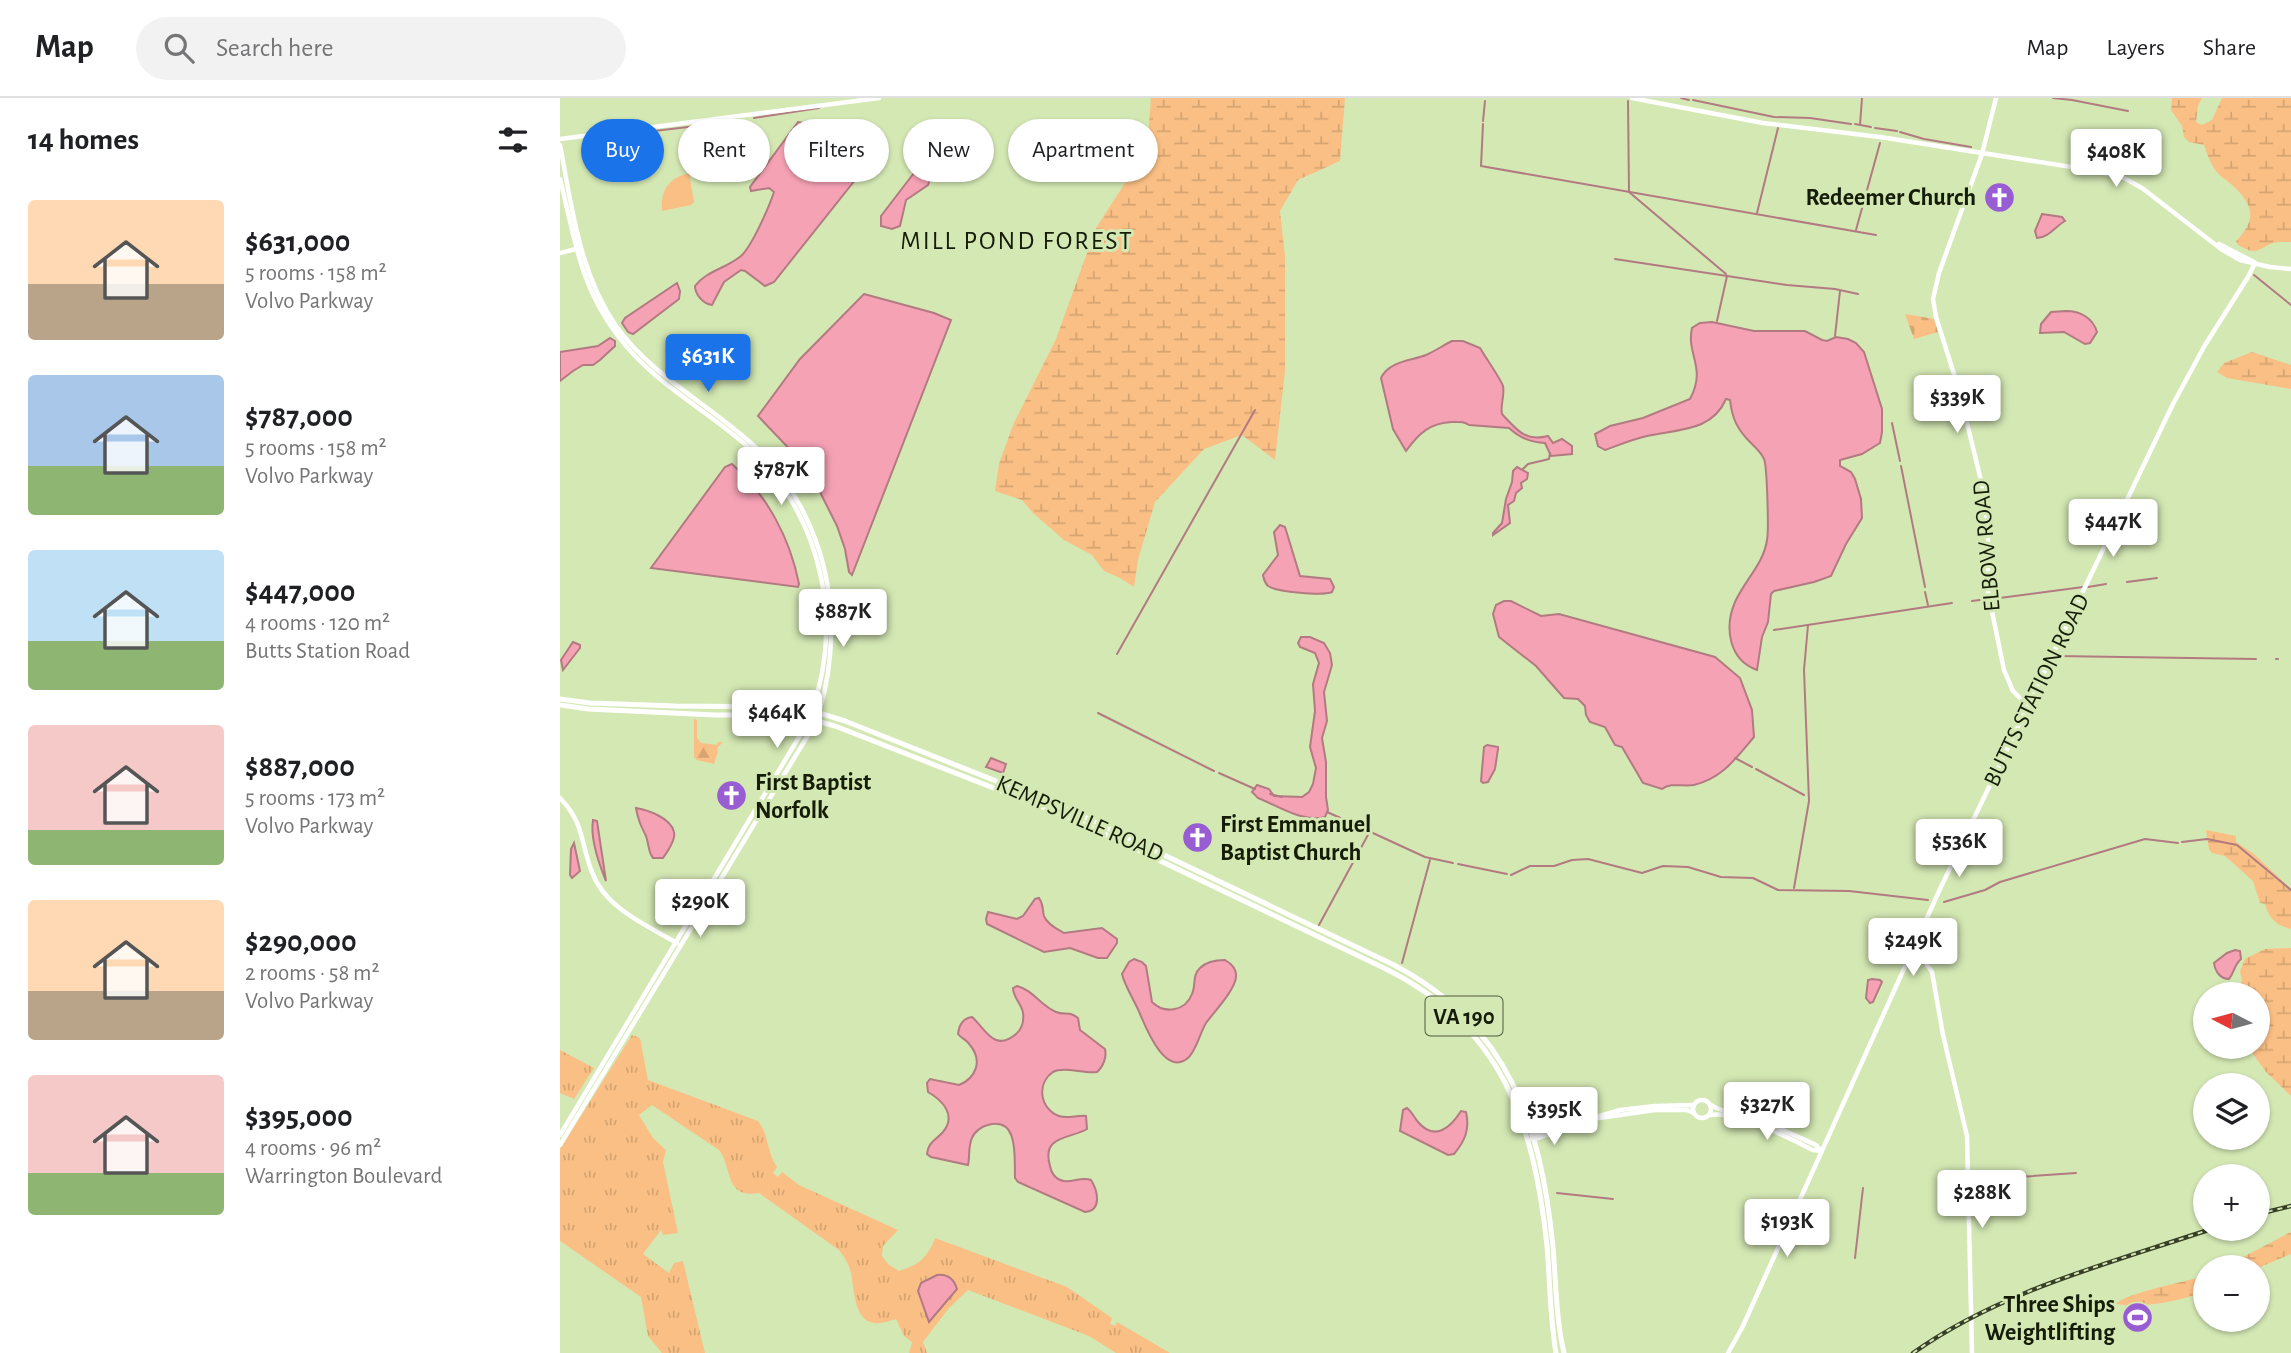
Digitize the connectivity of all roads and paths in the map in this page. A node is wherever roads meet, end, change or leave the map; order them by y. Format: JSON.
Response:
{"nodes":[{"id":1,"x":879,"y":98,"type":"edge"},
{"id":2,"x":1632,"y":98,"type":"edge"},
{"id":3,"x":1996,"y":98,"type":"edge"},
{"id":4,"x":560,"y":139,"type":"edge"},
{"id":5,"x":560,"y":145,"type":"edge"},
{"id":6,"x":1982,"y":154,"type":"junction"},
{"id":7,"x":560,"y":179,"type":"edge"},
{"id":8,"x":578,"y":249,"type":"junction"},
{"id":9,"x":560,"y":253,"type":"edge"},
{"id":10,"x":2255,"y":263,"type":"junction"},
{"id":11,"x":2291,"y":269,"type":"edge"},
{"id":12,"x":560,"y":699,"type":"edge"},
{"id":13,"x":2030,"y":703,"type":"junction"},
{"id":14,"x":560,"y":705,"type":"edge"},
{"id":15,"x":816,"y":713,"type":"junction"},
{"id":16,"x":812,"y":720,"type":"junction"},
{"id":17,"x":560,"y":799,"type":"edge"},
{"id":18,"x":679,"y":944,"type":"junction"},
{"id":19,"x":1912,"y":951,"type":"junction"},
{"id":20,"x":1694,"y":1105,"type":"junction"},
{"id":21,"x":1711,"y":1105,"type":"junction"},
{"id":22,"x":1694,"y":1112,"type":"junction"},
{"id":23,"x":1710,"y":1115,"type":"junction"},
{"id":24,"x":1591,"y":1119,"type":"junction"},
{"id":25,"x":560,"y":1135,"type":"edge"},
{"id":26,"x":1532,"y":1138,"type":"junction"},
{"id":27,"x":560,"y":1145,"type":"edge"},
{"id":28,"x":1821,"y":1151,"type":"junction"},
{"id":29,"x":1556,"y":1353,"type":"edge"},
{"id":30,"x":1563,"y":1353,"type":"edge"},
{"id":31,"x":1728,"y":1353,"type":"edge"},
{"id":32,"x":1972,"y":1353,"type":"edge"}],
"edges":[{"from":1,"to":4,"type":"main road"},
{"from":2,"to":6,"type":"main road"},
{"from":3,"to":6,"type":"main road","name":"ELBOW ROAD"},
{"from":5,"to":8,"type":"main road"},
{"from":6,"to":10,"type":"main road"},
{"from":6,"to":13,"type":"main road","name":"ELBOW ROAD"},
{"from":7,"to":8,"type":"main road"},
{"from":8,"to":9,"type":"main road"},
{"from":8,"to":15,"type":"main road"},
{"from":10,"to":11,"type":"main road"},
{"from":10,"to":13,"type":"main road","name":"BUTTS STATION ROAD"},
{"from":12,"to":15,"type":"main road","name":"KEMPSVILLE ROAD","number":"VA 190"},
{"from":13,"to":19,"type":"main road","name":"BUTTS STATION ROAD"},
{"from":14,"to":16,"type":"main road","name":"KEMPSVILLE ROAD","number":"VA 190"},
{"from":15,"to":16,"type":"main road"},
{"from":15,"to":26,"type":"main road","name":"KEMPSVILLE ROAD","number":"VA 190"},
{"from":16,"to":18,"type":"main road"},
{"from":16,"to":26,"type":"main road","name":"KEMPSVILLE ROAD","number":"VA 190"},
{"from":17,"to":18,"type":"main road"},
{"from":18,"to":25,"type":"main road"},
{"from":18,"to":27,"type":"main road"},
{"from":19,"to":28,"type":"main road","name":"BUTTS STATION ROAD"},
{"from":19,"to":32,"type":"main road"},
{"from":20,"to":21,"type":"main road"},
{"from":20,"to":22,"type":"main road"},
{"from":20,"to":24,"type":"main road"},
{"from":21,"to":23,"type":"main road"},
{"from":21,"to":28,"type":"main road"},
{"from":22,"to":23,"type":"main road"},
{"from":22,"to":24,"type":"main road"},
{"from":23,"to":28,"type":"main road"},
{"from":24,"to":26,"type":"main road"},
{"from":26,"to":29,"type":"main road","name":"KEMPSVILLE ROAD","number":"VA 190"},
{"from":26,"to":30,"type":"main road","name":"KEMPSVILLE ROAD","number":"VA 190"},
{"from":28,"to":31,"type":"main road","name":"BUTTS STATION ROAD"}]}
